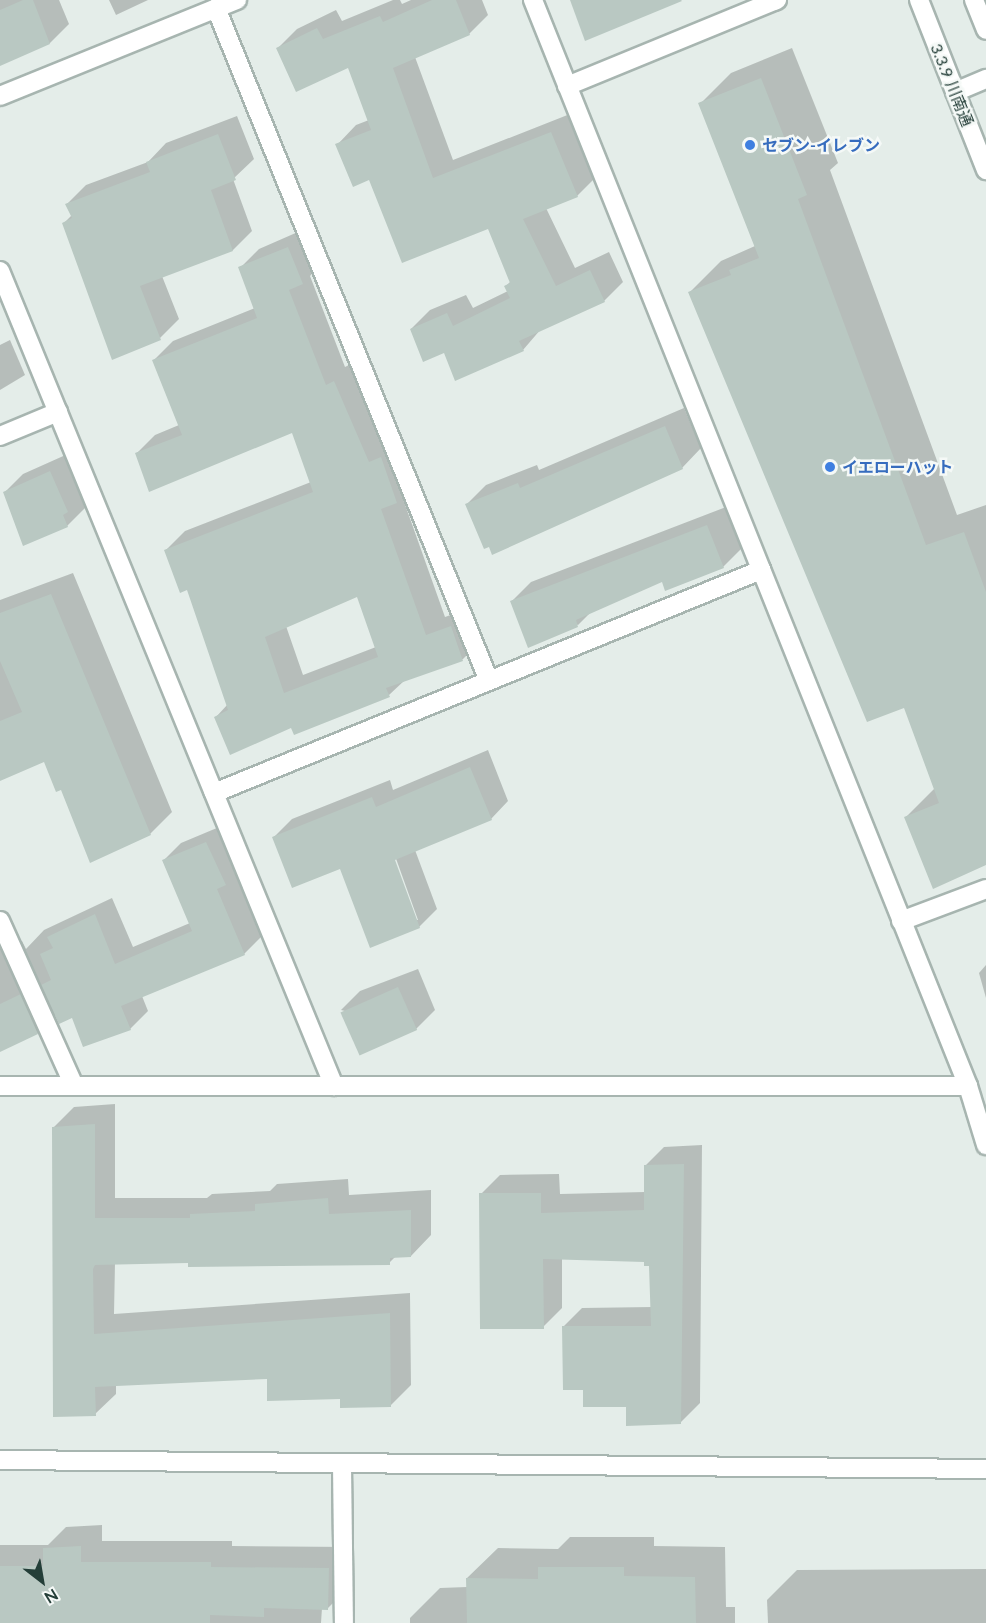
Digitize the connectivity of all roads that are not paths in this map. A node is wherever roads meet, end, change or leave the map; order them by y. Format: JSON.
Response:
{"nodes":[{"id":1,"x":237,"y":0,"type":"edge"},
{"id":2,"x":533,"y":0,"type":"edge"},
{"id":3,"x":777,"y":0,"type":"edge"},
{"id":4,"x":918,"y":0,"type":"edge"},
{"id":5,"x":974,"y":0,"type":"edge"},
{"id":6,"x":216,"y":8,"type":"junction"},
{"id":7,"x":986,"y":30,"type":"edge"},
{"id":8,"x":986,"y":79,"type":"edge"},
{"id":9,"x":567,"y":86,"type":"junction"},
{"id":10,"x":955,"y":92,"type":"junction"},
{"id":11,"x":0,"y":96,"type":"edge"},
{"id":12,"x":986,"y":170,"type":"edge"},
{"id":13,"x":0,"y":271,"type":"edge"},
{"id":14,"x":58,"y":412,"type":"junction"},
{"id":15,"x":0,"y":436,"type":"edge"},
{"id":16,"x":761,"y":570,"type":"junction"},
{"id":17,"x":489,"y":681,"type":"junction"},
{"id":18,"x":214,"y":793,"type":"junction"},
{"id":19,"x":986,"y":889,"type":"edge"},
{"id":20,"x":0,"y":921,"type":"edge"},
{"id":21,"x":902,"y":921,"type":"junction"},
{"id":22,"x":0,"y":1086,"type":"edge"},
{"id":23,"x":74,"y":1086,"type":"junction"},
{"id":24,"x":334,"y":1086,"type":"junction"},
{"id":25,"x":968,"y":1086,"type":"junction"},
{"id":26,"x":986,"y":1145,"type":"edge"},
{"id":27,"x":0,"y":1460,"type":"edge"},
{"id":28,"x":342,"y":1465,"type":"junction"},
{"id":29,"x":986,"y":1469,"type":"edge"},
{"id":30,"x":344,"y":1623,"type":"edge"}],
"edges":[{"from":1,"to":6,"type":"street"},
{"from":2,"to":9,"type":"street"},
{"from":3,"to":9,"type":"street"},
{"from":4,"to":10,"type":"street","name":"3.3.9 川南通"},
{"from":5,"to":7,"type":"street"},
{"from":6,"to":11,"type":"street"},
{"from":6,"to":17,"type":"street"},
{"from":8,"to":10,"type":"street"},
{"from":9,"to":16,"type":"street"},
{"from":10,"to":12,"type":"street","name":"3.3.9 川南通"},
{"from":13,"to":14,"type":"street"},
{"from":14,"to":15,"type":"street"},
{"from":14,"to":18,"type":"street"},
{"from":16,"to":17,"type":"street"},
{"from":16,"to":21,"type":"street"},
{"from":17,"to":18,"type":"street"},
{"from":18,"to":24,"type":"street"},
{"from":19,"to":21,"type":"street"},
{"from":20,"to":23,"type":"street"},
{"from":21,"to":25,"type":"street"},
{"from":22,"to":23,"type":"street"},
{"from":23,"to":24,"type":"street"},
{"from":24,"to":25,"type":"street"},
{"from":25,"to":26,"type":"street"},
{"from":27,"to":28,"type":"street"},
{"from":28,"to":29,"type":"street"},
{"from":28,"to":30,"type":"street"}]}
